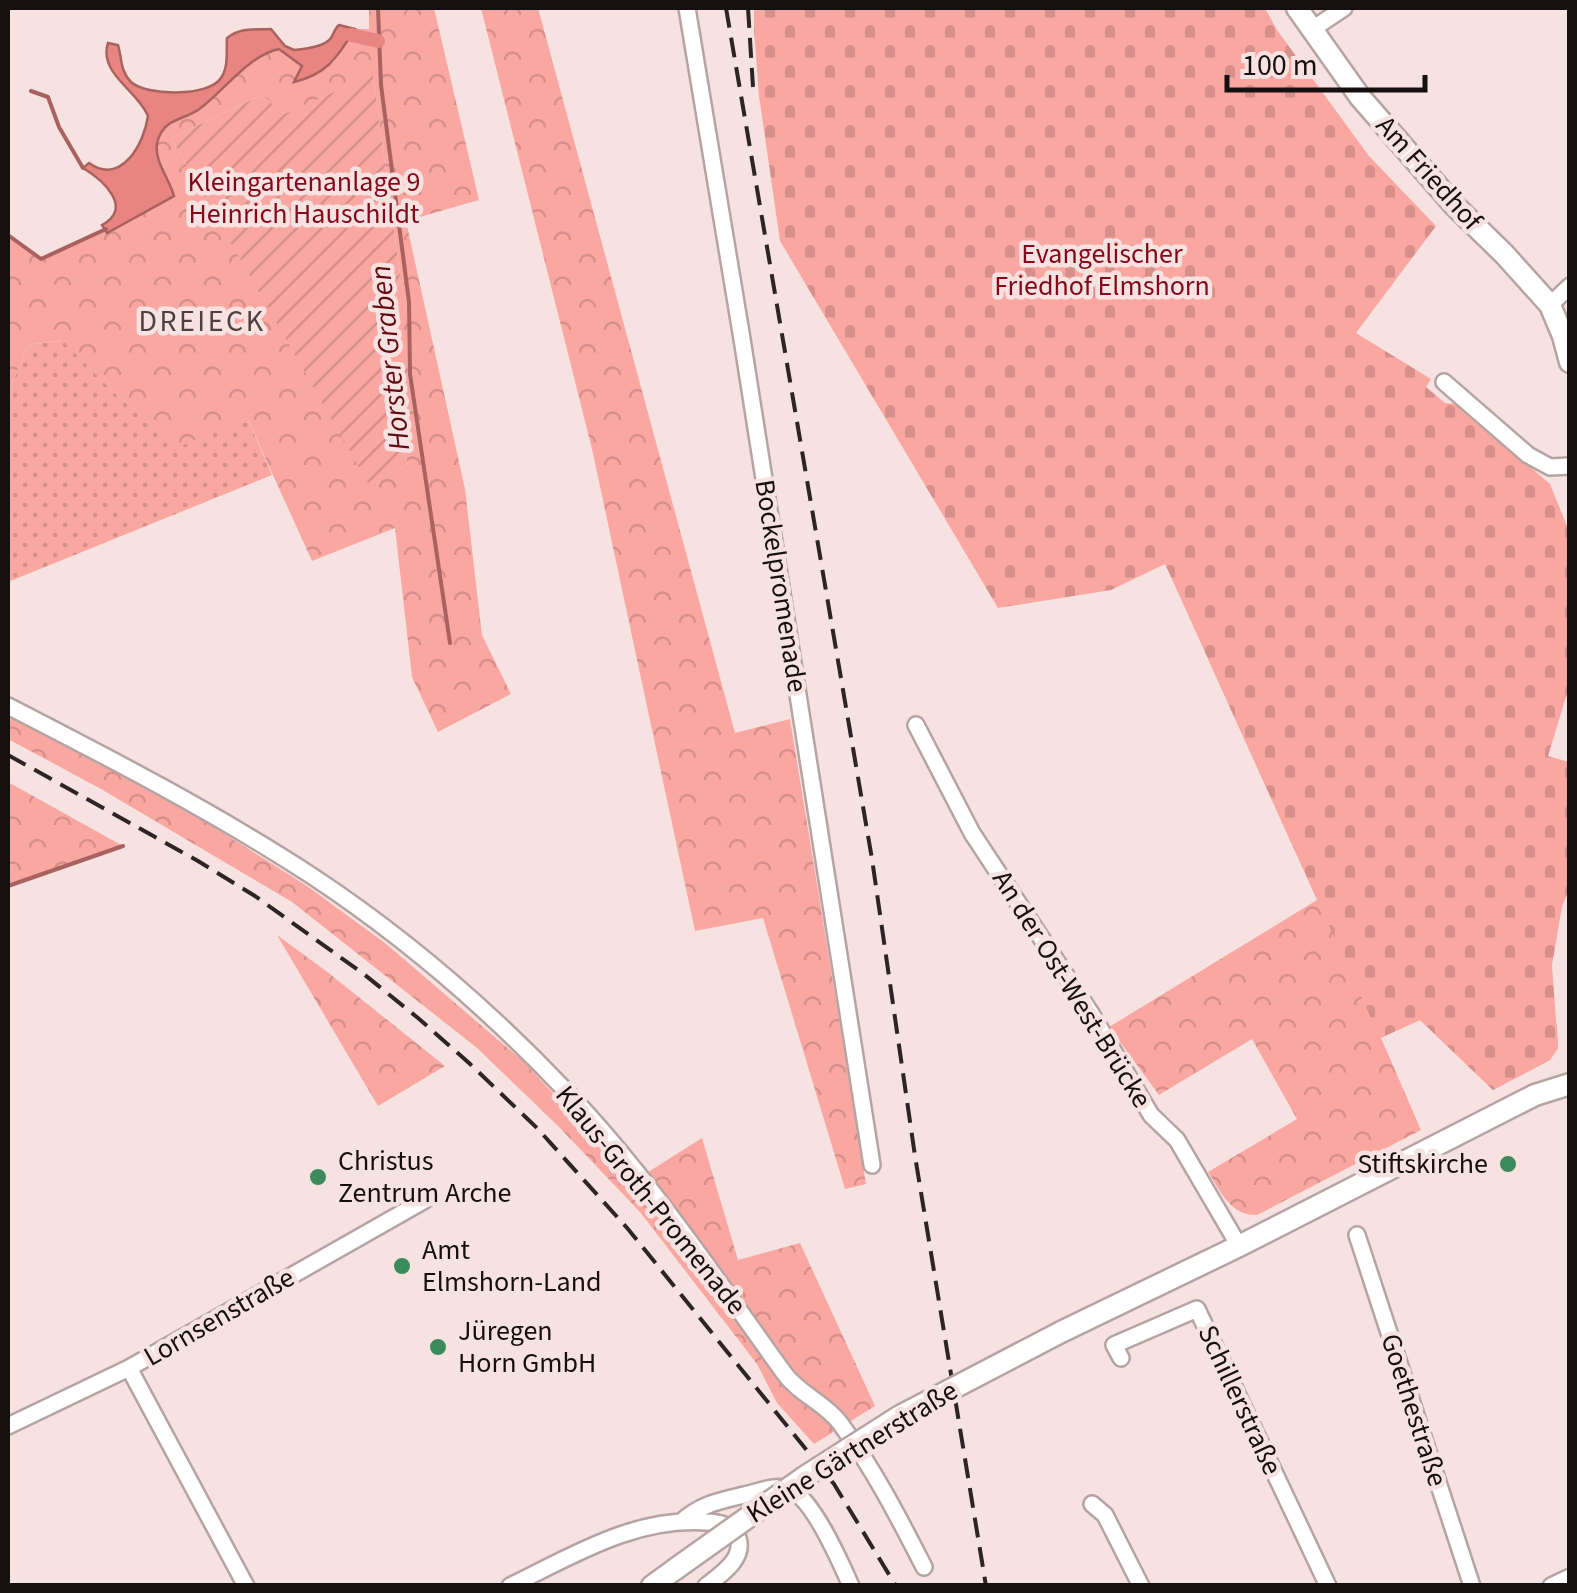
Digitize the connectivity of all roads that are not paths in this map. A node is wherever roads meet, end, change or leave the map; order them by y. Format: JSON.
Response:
{"nodes":[{"id":1,"x":687,"y":8,"type":"edge"},
{"id":2,"x":1298,"y":8,"type":"edge"},
{"id":3,"x":1344,"y":8,"type":"edge"},
{"id":4,"x":1311,"y":30,"type":"junction"},
{"id":5,"x":1570,"y":286,"type":"edge"},
{"id":6,"x":1550,"y":305,"type":"junction"},
{"id":7,"x":1570,"y":362,"type":"edge"},
{"id":8,"x":1444,"y":382,"type":"dead end"},
{"id":9,"x":1570,"y":466,"type":"edge"},
{"id":10,"x":8,"y":706,"type":"edge"},
{"id":11,"x":916,"y":724,"type":"dead end"},
{"id":12,"x":1570,"y":1084,"type":"edge"},
{"id":13,"x":872,"y":1165,"type":"dead end"},
{"id":14,"x":425,"y":1200,"type":"dead end"},
{"id":15,"x":1357,"y":1235,"type":"dead end"},
{"id":16,"x":1239,"y":1246,"type":"junction"},
{"id":17,"x":1121,"y":1358,"type":"dead end"},
{"id":18,"x":130,"y":1368,"type":"junction"},
{"id":19,"x":8,"y":1426,"type":"edge"},
{"id":20,"x":742,"y":1496,"type":"junction"},
{"id":21,"x":1092,"y":1504,"type":"dead end"},
{"id":22,"x":681,"y":1522,"type":"junction"},
{"id":23,"x":725,"y":1526,"type":"junction"},
{"id":24,"x":924,"y":1567,"type":"dead end"},
{"id":25,"x":1570,"y":1577,"type":"edge"},
{"id":26,"x":246,"y":1586,"type":"edge"},
{"id":27,"x":510,"y":1586,"type":"edge"},
{"id":28,"x":652,"y":1586,"type":"edge"},
{"id":29,"x":706,"y":1586,"type":"edge"},
{"id":30,"x":851,"y":1586,"type":"edge"},
{"id":31,"x":1141,"y":1586,"type":"edge"},
{"id":32,"x":1328,"y":1586,"type":"edge"},
{"id":33,"x":1472,"y":1586,"type":"edge"},
{"id":34,"x":1552,"y":1586,"type":"edge"}],
"edges":[{"from":1,"to":13,"type":"street","name":"Bockelpromenade"},
{"from":2,"to":4,"type":"main road","name":"Am Friedhof"},
{"from":3,"to":4,"type":"street"},
{"from":4,"to":6,"type":"main road","name":"Am Friedhof"},
{"from":5,"to":6,"type":"street"},
{"from":6,"to":7,"type":"main road","name":"Am Friedhof"},
{"from":8,"to":9,"type":"street"},
{"from":10,"to":24,"type":"street","name":"Klaus-Groth-Promenade"},
{"from":11,"to":16,"type":"street","name":"An der Ost-West-Brücke"},
{"from":12,"to":16,"type":"main road"},
{"from":14,"to":18,"type":"street","name":"Lornsenstraße"},
{"from":15,"to":33,"type":"street","name":"Goethestraße"},
{"from":16,"to":28,"type":"main road","name":"Kleine Gärtnerstraße","bridge":true},
{"from":17,"to":32,"type":"street","name":"Schillerstraße"},
{"from":18,"to":19,"type":"street","name":"Lornsenstraße"},
{"from":18,"to":26,"type":"street"},
{"from":20,"to":22,"type":"street"},
{"from":20,"to":23,"type":"street"},
{"from":20,"to":30,"type":"street"},
{"from":21,"to":31,"type":"street"},
{"from":22,"to":23,"type":"street"},
{"from":22,"to":27,"type":"street"},
{"from":23,"to":29,"type":"street"},
{"from":25,"to":34,"type":"street"}]}
